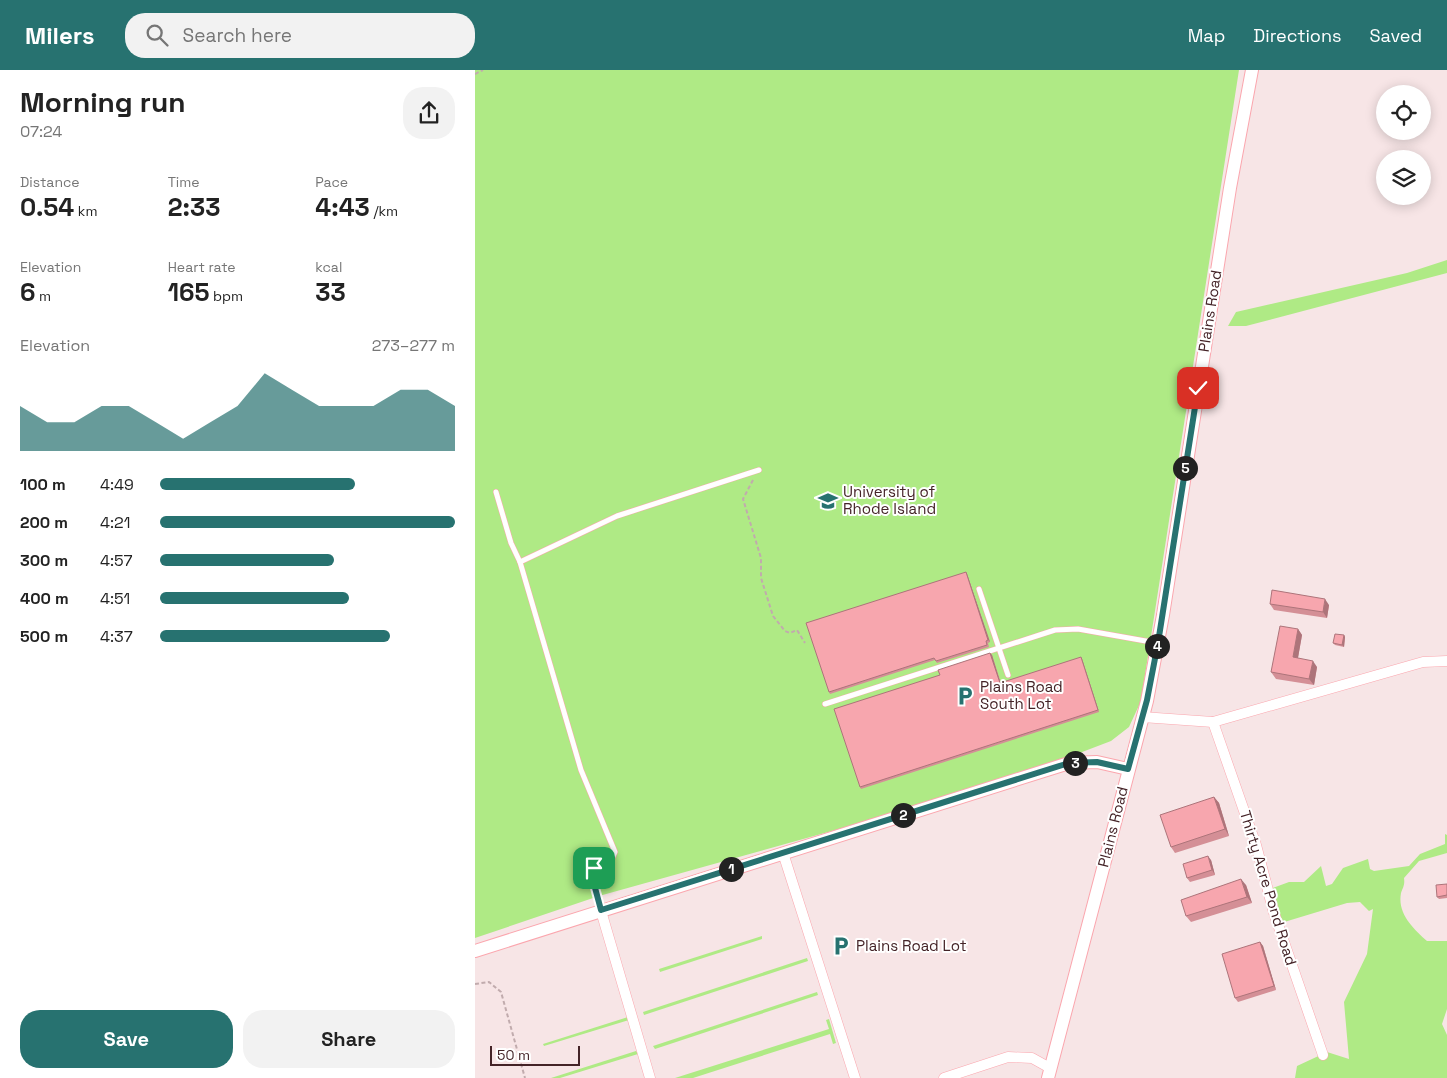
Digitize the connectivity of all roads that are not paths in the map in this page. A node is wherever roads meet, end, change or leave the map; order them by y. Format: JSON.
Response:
{"nodes":[{"id":1,"x":1251,"y":70,"type":"edge"},
{"id":2,"x":759,"y":470,"type":"road end"},
{"id":3,"x":495,"y":492,"type":"dead end"},
{"id":4,"x":520,"y":562,"type":"junction"},
{"id":5,"x":979,"y":589,"type":"dead end"},
{"id":6,"x":1158,"y":643,"type":"junction"},
{"id":7,"x":999,"y":648,"type":"junction"},
{"id":8,"x":1447,"y":661,"type":"edge"},
{"id":9,"x":1008,"y":675,"type":"dead end"},
{"id":10,"x":825,"y":704,"type":"dead end"},
{"id":11,"x":1142,"y":717,"type":"junction"},
{"id":12,"x":1213,"y":722,"type":"junction"},
{"id":13,"x":1128,"y":769,"type":"junction"},
{"id":14,"x":783,"y":853,"type":"junction"},
{"id":15,"x":601,"y":910,"type":"junction"},
{"id":16,"x":475,"y":951,"type":"edge"},
{"id":17,"x":1323,"y":1055,"type":"dead end"},
{"id":18,"x":1049,"y":1073,"type":"edge"},
{"id":19,"x":650,"y":1078,"type":"edge"},
{"id":20,"x":855,"y":1078,"type":"edge"},
{"id":21,"x":943,"y":1078,"type":"edge"}],
"edges":[{"from":1,"to":6,"type":"street","name":"Plains Road"},
{"from":2,"to":4,"type":"lane"},
{"from":3,"to":4,"type":"lane"},
{"from":4,"to":15,"type":"lane"},
{"from":5,"to":7,"type":"lane"},
{"from":6,"to":7,"type":"lane"},
{"from":6,"to":11,"type":"street","name":"Plains Road"},
{"from":7,"to":9,"type":"lane"},
{"from":7,"to":10,"type":"lane"},
{"from":8,"to":12,"type":"street"},
{"from":11,"to":12,"type":"street"},
{"from":11,"to":13,"type":"street","name":"Plains Road"},
{"from":12,"to":17,"type":"street","name":"Thirty Acre Pond Road"},
{"from":13,"to":14,"type":"street"},
{"from":13,"to":18,"type":"street","name":"Plains Road"},
{"from":14,"to":15,"type":"street"},
{"from":14,"to":20,"type":"street"},
{"from":15,"to":16,"type":"street"},
{"from":15,"to":19,"type":"street"},
{"from":18,"to":21,"type":"street"}]}
